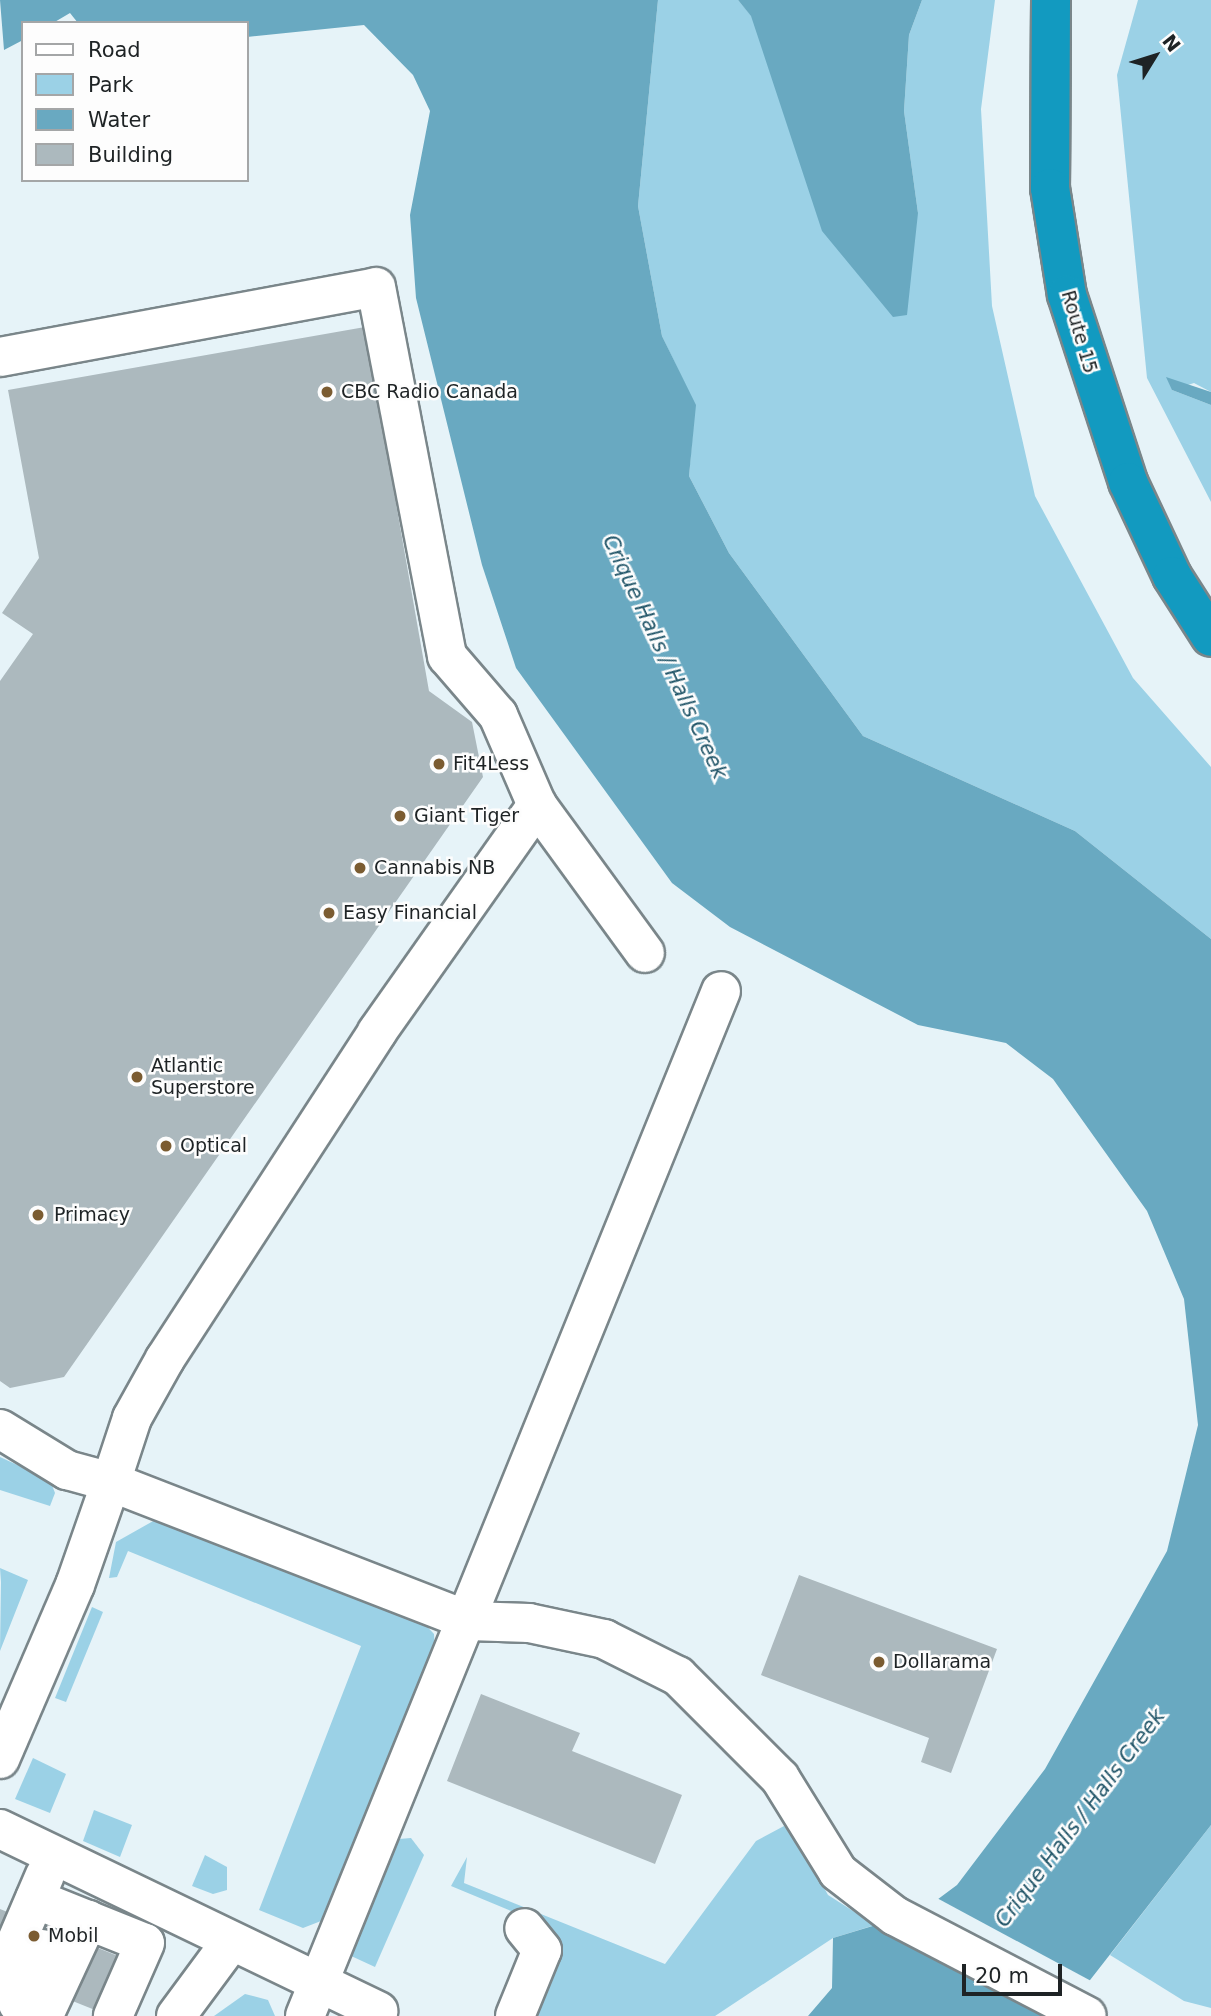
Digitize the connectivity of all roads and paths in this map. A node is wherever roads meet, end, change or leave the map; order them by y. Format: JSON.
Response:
{"nodes":[{"id":1,"x":1051,"y":0,"type":"edge"},
{"id":2,"x":0,"y":357,"type":"edge"},
{"id":3,"x":1211,"y":637,"type":"edge"},
{"id":4,"x":537,"y":805,"type":"junction"},
{"id":5,"x":645,"y":953,"type":"dead end"},
{"id":6,"x":721,"y":991,"type":"dead end"},
{"id":7,"x":0,"y":1429,"type":"edge"},
{"id":8,"x":111,"y":1482,"type":"junction"},
{"id":9,"x":469,"y":1620,"type":"junction"},
{"id":10,"x":0,"y":1759,"type":"edge"},
{"id":11,"x":0,"y":1829,"type":"edge"},
{"id":12,"x":54,"y":1856,"type":"junction"},
{"id":13,"x":82,"y":1918,"type":"junction"},
{"id":14,"x":524,"y":1928,"type":"dead end"},
{"id":15,"x":230,"y":1943,"type":"junction"},
{"id":16,"x":312,"y":2001,"type":"edge"},
{"id":17,"x":29,"y":2005,"type":"edge"},
{"id":18,"x":379,"y":2011,"type":"dead end"},
{"id":19,"x":90,"y":2016,"type":"edge"},
{"id":20,"x":113,"y":2016,"type":"edge"},
{"id":21,"x":176,"y":2016,"type":"edge"},
{"id":22,"x":516,"y":2016,"type":"edge"},
{"id":23,"x":1087,"y":2016,"type":"edge"}],
"edges":[{"from":1,"to":3,"type":"highway","name":"Route 15"},
{"from":2,"to":4,"type":"lane"},
{"from":4,"to":5,"type":"lane"},
{"from":4,"to":8,"type":"lane"},
{"from":6,"to":9,"type":"lane"},
{"from":7,"to":8,"type":"lane"},
{"from":8,"to":9,"type":"lane"},
{"from":8,"to":10,"type":"lane"},
{"from":9,"to":16,"type":"lane"},
{"from":9,"to":23,"type":"lane"},
{"from":11,"to":12,"type":"lane"},
{"from":12,"to":13,"type":"lane"},
{"from":12,"to":15,"type":"lane"},
{"from":13,"to":17,"type":"lane"},
{"from":13,"to":17,"type":"lane"},
{"from":13,"to":19,"type":"lane"},
{"from":13,"to":20,"type":"lane"},
{"from":14,"to":22,"type":"lane"},
{"from":15,"to":16,"type":"lane"},
{"from":15,"to":21,"type":"lane"},
{"from":16,"to":18,"type":"lane"}]}
